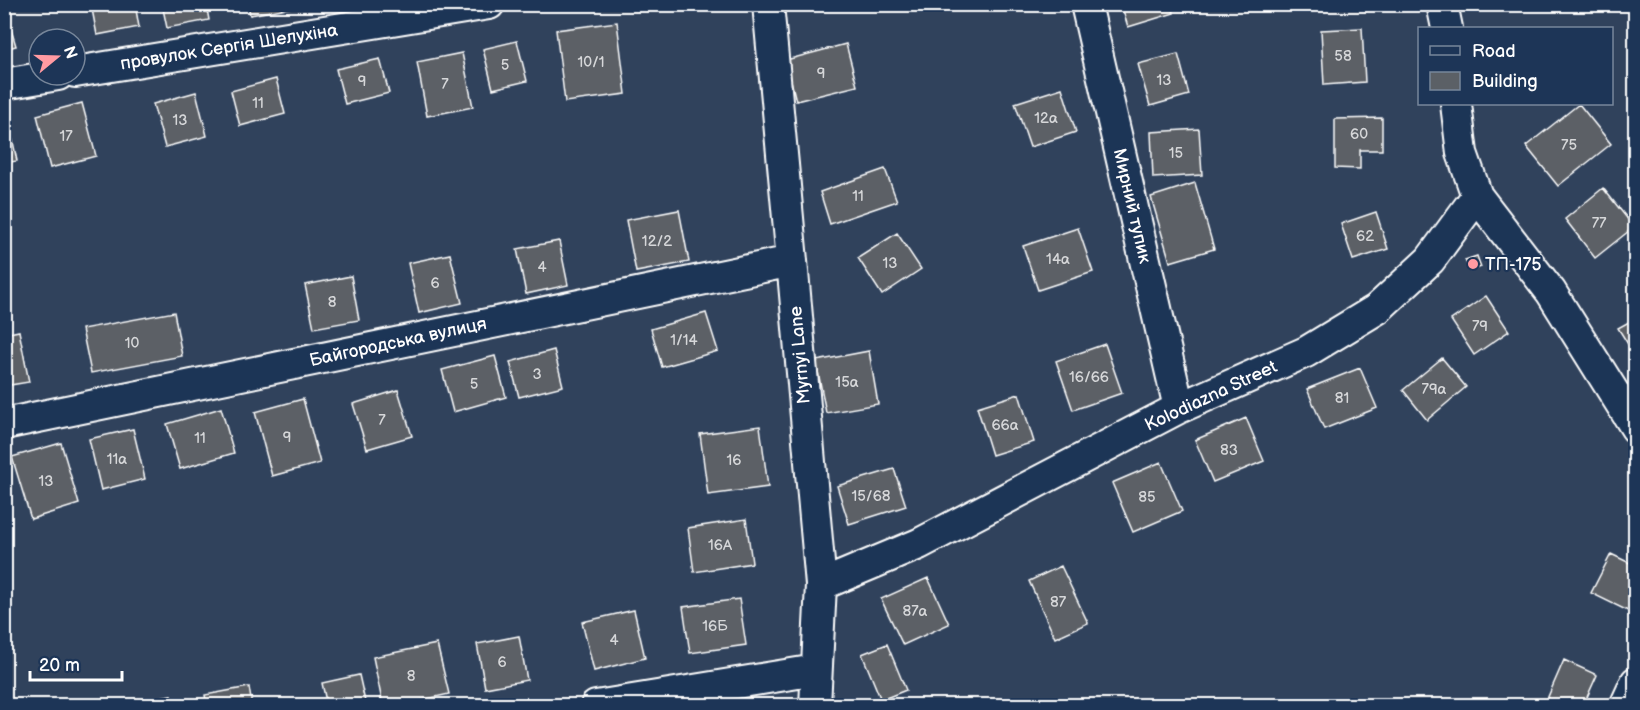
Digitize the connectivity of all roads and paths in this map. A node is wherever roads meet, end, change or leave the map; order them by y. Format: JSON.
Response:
{"nodes":[{"id":1,"x":489,"y":4,"type":"edge"},
{"id":2,"x":768,"y":4,"type":"edge"},
{"id":3,"x":1086,"y":4,"type":"edge"},
{"id":4,"x":1442,"y":4,"type":"edge"},
{"id":5,"x":1446,"y":27,"type":"edge"},
{"id":6,"x":87,"y":70,"type":"edge"},
{"id":7,"x":27,"y":80,"type":"edge"},
{"id":8,"x":4,"y":84,"type":"edge"},
{"id":9,"x":1456,"y":105,"type":"edge"},
{"id":10,"x":1477,"y":196,"type":"junction"},
{"id":11,"x":792,"y":261,"type":"junction"},
{"id":12,"x":1179,"y":408,"type":"junction"},
{"id":13,"x":4,"y":424,"type":"edge"},
{"id":14,"x":1635,"y":428,"type":"edge"},
{"id":15,"x":821,"y":585,"type":"junction"},
{"id":16,"x":816,"y":670,"type":"junction"},
{"id":17,"x":1635,"y":682,"type":"edge"},
{"id":18,"x":596,"y":705,"type":"edge"},
{"id":19,"x":815,"y":705,"type":"edge"},
{"id":20,"x":1625,"y":705,"type":"edge"}],
"edges":[{"from":1,"to":6,"type":"street","name":"провулок Сергія Шелухіна"},
{"from":2,"to":11,"type":"street","name":"Myrnyi Lane"},
{"from":3,"to":12,"type":"street","name":"Мирний тупик"},
{"from":4,"to":5,"type":"street"},
{"from":7,"to":8,"type":"street"},
{"from":9,"to":10,"type":"street"},
{"from":10,"to":12,"type":"street","name":"Kolodiazna Street"},
{"from":10,"to":14,"type":"street"},
{"from":11,"to":13,"type":"street","name":"Байгородська вулиця"},
{"from":11,"to":15,"type":"street","name":"Myrnyi Lane"},
{"from":12,"to":15,"type":"street","name":"Kolodiazna Street"},
{"from":15,"to":16,"type":"street","name":"Myrnyi Lane"},
{"from":16,"to":18,"type":"street"},
{"from":16,"to":19,"type":"street","name":"Myrnyi Lane"},
{"from":17,"to":20,"type":"street"}]}
